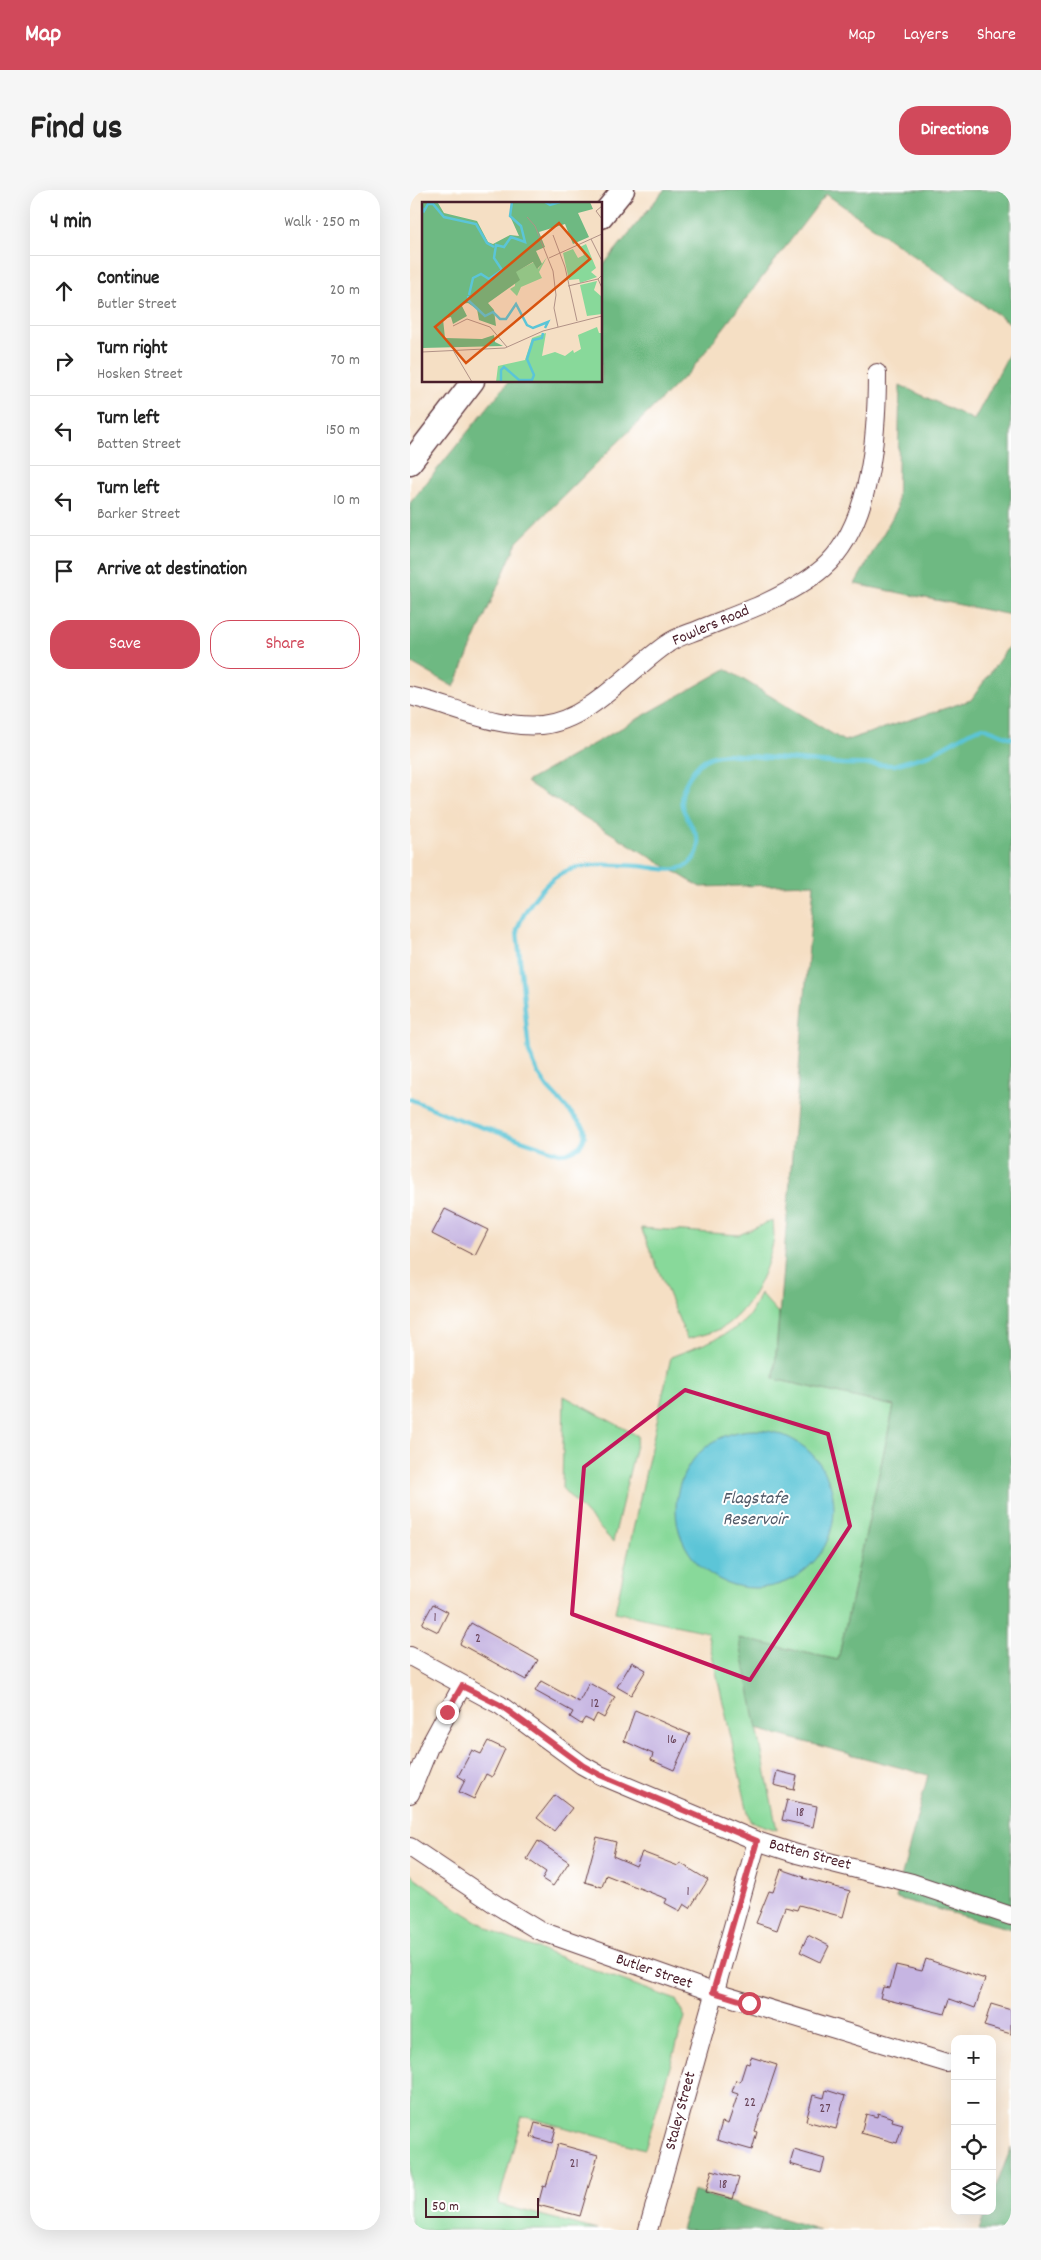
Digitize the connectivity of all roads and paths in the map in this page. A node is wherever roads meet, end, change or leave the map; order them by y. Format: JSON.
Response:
{"nodes":[{"id":1,"x":623,"y":190,"type":"edge"},
{"id":2,"x":602,"y":216,"type":"edge"},
{"id":3,"x":877,"y":372,"type":"dead end"},
{"id":4,"x":473,"y":382,"type":"edge"},
{"id":5,"x":410,"y":463,"type":"edge"},
{"id":6,"x":410,"y":696,"type":"edge"},
{"id":7,"x":410,"y":1656,"type":"edge"},
{"id":8,"x":462,"y":1686,"type":"junction"},
{"id":9,"x":410,"y":1794,"type":"edge"},
{"id":10,"x":757,"y":1841,"type":"junction"},
{"id":11,"x":410,"y":1847,"type":"edge"},
{"id":12,"x":1011,"y":1916,"type":"edge"},
{"id":13,"x":713,"y":1992,"type":"junction"},
{"id":14,"x":947,"y":2063,"type":"dead end"},
{"id":15,"x":648,"y":2230,"type":"edge"}],
"edges":[{"from":1,"to":2,"type":"street"},
{"from":3,"to":6,"type":"street","name":"Fowlers Road"},
{"from":4,"to":5,"type":"street"},
{"from":7,"to":8,"type":"street","name":"Batten Street"},
{"from":8,"to":9,"type":"street"},
{"from":8,"to":10,"type":"street","name":"Batten Street"},
{"from":10,"to":12,"type":"street","name":"Batten Street"},
{"from":10,"to":13,"type":"street","name":"Staley Street"},
{"from":11,"to":13,"type":"street","name":"Butler Street"},
{"from":13,"to":14,"type":"street","name":"Butler Street"},
{"from":13,"to":15,"type":"street","name":"Staley Street"}]}
